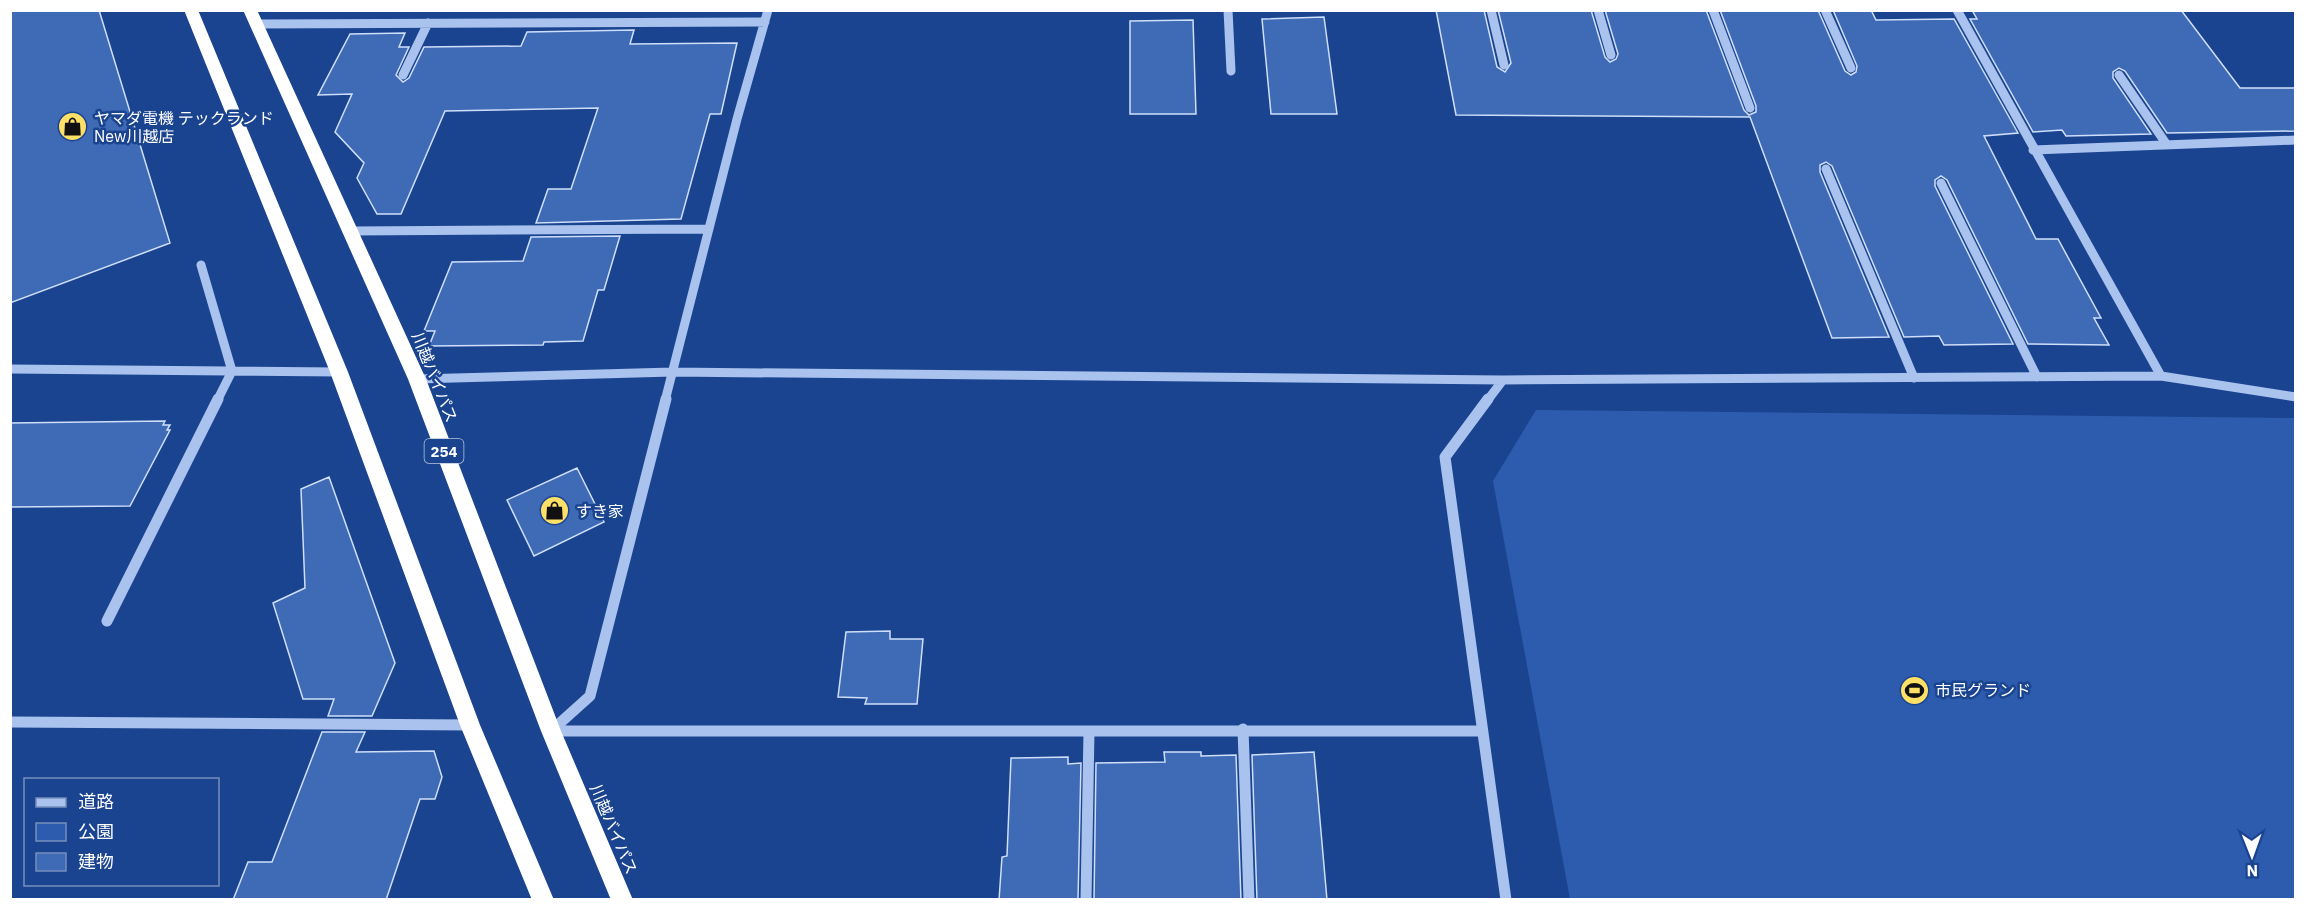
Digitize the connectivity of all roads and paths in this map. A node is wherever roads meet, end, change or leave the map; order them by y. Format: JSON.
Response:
{"nodes":[{"id":1,"x":191,"y":10,"type":"edge"},
{"id":2,"x":768,"y":10,"type":"edge"},
{"id":3,"x":1228,"y":10,"type":"edge"},
{"id":4,"x":1491,"y":10,"type":"edge"},
{"id":5,"x":1598,"y":10,"type":"edge"},
{"id":6,"x":1713,"y":10,"type":"edge"},
{"id":7,"x":1825,"y":10,"type":"edge"},
{"id":8,"x":1957,"y":10,"type":"edge"},
{"id":9,"x":253,"y":17,"type":"edge"},
{"id":10,"x":765,"y":22,"type":"junction"},
{"id":11,"x":428,"y":23,"type":"junction"},
{"id":12,"x":1611,"y":55,"type":"dead end"},
{"id":13,"x":1504,"y":65,"type":"dead end"},
{"id":14,"x":1851,"y":69,"type":"dead end"},
{"id":15,"x":1231,"y":71,"type":"dead end"},
{"id":16,"x":403,"y":75,"type":"dead end"},
{"id":17,"x":2119,"y":75,"type":"dead end"},
{"id":18,"x":1750,"y":108,"type":"dead end"},
{"id":19,"x":2295,"y":140,"type":"edge"},
{"id":20,"x":2167,"y":145,"type":"junction"},
{"id":21,"x":2033,"y":150,"type":"junction"},
{"id":22,"x":1826,"y":169,"type":"dead end"},
{"id":23,"x":1941,"y":183,"type":"dead end"},
{"id":24,"x":709,"y":229,"type":"junction"},
{"id":25,"x":351,"y":231,"type":"junction"},
{"id":26,"x":201,"y":265,"type":"dead end"},
{"id":27,"x":10,"y":369,"type":"edge"},
{"id":28,"x":232,"y":371,"type":"junction"},
{"id":29,"x":339,"y":372,"type":"junction"},
{"id":30,"x":673,"y":372,"type":"junction"},
{"id":31,"x":2161,"y":376,"type":"junction"},
{"id":32,"x":2037,"y":377,"type":"junction"},
{"id":33,"x":1914,"y":378,"type":"junction"},
{"id":34,"x":417,"y":379,"type":"junction"},
{"id":35,"x":1503,"y":380,"type":"junction"},
{"id":36,"x":2295,"y":397,"type":"edge"},
{"id":37,"x":107,"y":621,"type":"dead end"},
{"id":38,"x":10,"y":722,"type":"edge"},
{"id":39,"x":470,"y":725,"type":"junction"},
{"id":40,"x":1243,"y":729,"type":"junction"},
{"id":41,"x":551,"y":731,"type":"junction"},
{"id":42,"x":1089,"y":731,"type":"junction"},
{"id":43,"x":1482,"y":732,"type":"junction"},
{"id":44,"x":539,"y":896,"type":"edge"},
{"id":45,"x":622,"y":900,"type":"edge"},
{"id":46,"x":1086,"y":900,"type":"edge"},
{"id":47,"x":1249,"y":900,"type":"edge"},
{"id":48,"x":1506,"y":900,"type":"edge"}],
"edges":[{"from":1,"to":29,"type":"highway"},
{"from":2,"to":10,"type":"street"},
{"from":3,"to":15,"type":"street"},
{"from":4,"to":13,"type":"street"},
{"from":5,"to":12,"type":"street"},
{"from":6,"to":18,"type":"street"},
{"from":7,"to":14,"type":"street"},
{"from":8,"to":21,"type":"street"},
{"from":9,"to":11,"type":"street"},
{"from":9,"to":25,"type":"highway","name":"川越バイパス","number":"254"},
{"from":10,"to":11,"type":"street"},
{"from":10,"to":24,"type":"street"},
{"from":11,"to":16,"type":"street"},
{"from":17,"to":20,"type":"street"},
{"from":19,"to":20,"type":"street"},
{"from":20,"to":21,"type":"street"},
{"from":21,"to":31,"type":"street"},
{"from":22,"to":33,"type":"street"},
{"from":23,"to":32,"type":"street"},
{"from":24,"to":25,"type":"street"},
{"from":24,"to":30,"type":"street"},
{"from":25,"to":34,"type":"highway","name":"川越バイパス","number":"254"},
{"from":26,"to":28,"type":"street"},
{"from":27,"to":28,"type":"street"},
{"from":28,"to":29,"type":"street"},
{"from":28,"to":37,"type":"street"},
{"from":29,"to":39,"type":"highway"},
{"from":30,"to":34,"type":"street"},
{"from":30,"to":35,"type":"street"},
{"from":30,"to":41,"type":"street"},
{"from":31,"to":32,"type":"street"},
{"from":31,"to":36,"type":"street"},
{"from":32,"to":33,"type":"street"},
{"from":33,"to":35,"type":"street"},
{"from":34,"to":41,"type":"highway","name":"川越バイパス","number":"254"},
{"from":35,"to":43,"type":"street"},
{"from":38,"to":39,"type":"street"},
{"from":39,"to":44,"type":"highway"},
{"from":40,"to":42,"type":"street"},
{"from":40,"to":43,"type":"street"},
{"from":40,"to":47,"type":"street"},
{"from":41,"to":42,"type":"street"},
{"from":41,"to":45,"type":"highway","name":"川越バイパス","number":"254"},
{"from":42,"to":46,"type":"street"},
{"from":43,"to":48,"type":"street"}]}
